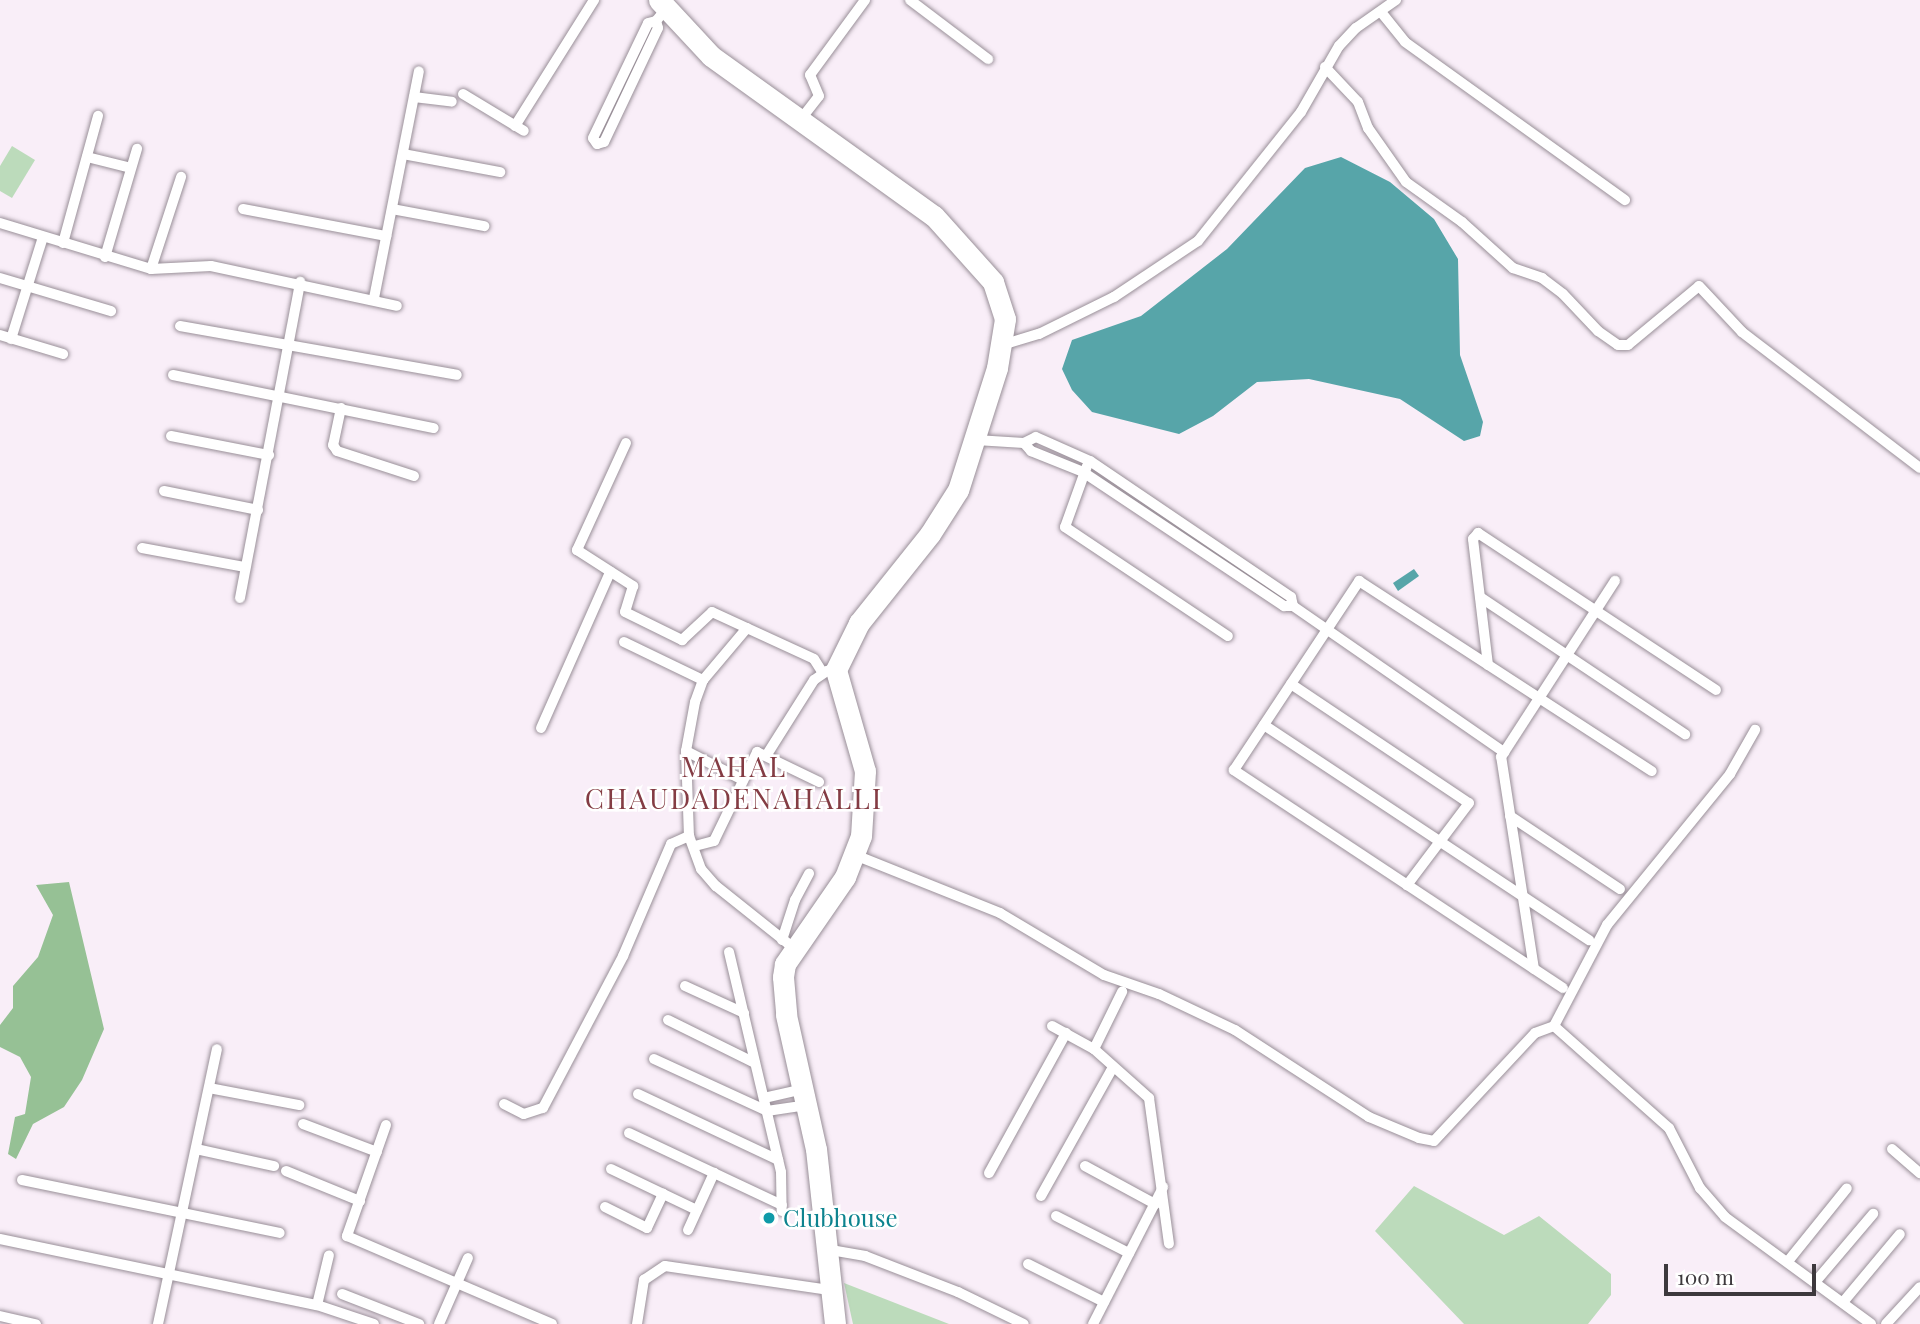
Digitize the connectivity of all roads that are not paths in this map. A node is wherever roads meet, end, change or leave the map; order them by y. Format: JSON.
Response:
{"nodes":[{"id":1,"x":594,"y":0,"type":"edge"},
{"id":2,"x":865,"y":0,"type":"edge"},
{"id":3,"x":910,"y":0,"type":"edge"},
{"id":4,"x":1396,"y":0,"type":"edge"},
{"id":5,"x":660,"y":10,"type":"edge"},
{"id":6,"x":1381,"y":12,"type":"junction"},
{"id":7,"x":988,"y":59,"type":"dead end"},
{"id":8,"x":1325,"y":67,"type":"junction"},
{"id":9,"x":419,"y":71,"type":"dead end"},
{"id":10,"x":463,"y":94,"type":"dead end"},
{"id":11,"x":414,"y":97,"type":"junction"},
{"id":12,"x":452,"y":102,"type":"dead end"},
{"id":13,"x":98,"y":116,"type":"dead end"},
{"id":14,"x":801,"y":119,"type":"junction"},
{"id":15,"x":137,"y":149,"type":"dead end"},
{"id":16,"x":403,"y":154,"type":"junction"},
{"id":17,"x":87,"y":157,"type":"junction"},
{"id":18,"x":131,"y":168,"type":"junction"},
{"id":19,"x":499,"y":172,"type":"dead end"},
{"id":20,"x":181,"y":177,"type":"dead end"},
{"id":21,"x":1625,"y":200,"type":"dead end"},
{"id":22,"x":243,"y":209,"type":"dead end"},
{"id":23,"x":392,"y":209,"type":"junction"},
{"id":24,"x":0,"y":223,"type":"edge"},
{"id":25,"x":484,"y":226,"type":"dead end"},
{"id":26,"x":386,"y":236,"type":"junction"},
{"id":27,"x":43,"y":237,"type":"junction"},
{"id":28,"x":63,"y":243,"type":"junction"},
{"id":29,"x":105,"y":257,"type":"junction"},
{"id":30,"x":151,"y":269,"type":"junction"},
{"id":31,"x":0,"y":278,"type":"edge"},
{"id":32,"x":300,"y":282,"type":"junction"},
{"id":33,"x":27,"y":286,"type":"junction"},
{"id":34,"x":374,"y":298,"type":"junction"},
{"id":35,"x":397,"y":306,"type":"dead end"},
{"id":36,"x":111,"y":311,"type":"dead end"},
{"id":37,"x":180,"y":326,"type":"dead end"},
{"id":38,"x":6,"y":337,"type":"edge"},
{"id":39,"x":290,"y":344,"type":"junction"},
{"id":40,"x":1002,"y":345,"type":"junction"},
{"id":41,"x":63,"y":354,"type":"dead end"},
{"id":42,"x":173,"y":375,"type":"dead end"},
{"id":43,"x":457,"y":375,"type":"dead end"},
{"id":44,"x":280,"y":395,"type":"junction"},
{"id":45,"x":341,"y":408,"type":"junction"},
{"id":46,"x":434,"y":428,"type":"dead end"},
{"id":47,"x":171,"y":436,"type":"dead end"},
{"id":48,"x":976,"y":440,"type":"junction"},
{"id":49,"x":626,"y":443,"type":"dead end"},
{"id":50,"x":1024,"y":443,"type":"junction"},
{"id":51,"x":269,"y":455,"type":"junction"},
{"id":52,"x":1090,"y":461,"type":"junction"},
{"id":53,"x":1920,"y":468,"type":"edge"},
{"id":54,"x":1083,"y":472,"type":"junction"},
{"id":55,"x":414,"y":476,"type":"dead end"},
{"id":56,"x":164,"y":491,"type":"dead end"},
{"id":57,"x":258,"y":510,"type":"junction"},
{"id":58,"x":142,"y":548,"type":"dead end"},
{"id":59,"x":245,"y":567,"type":"junction"},
{"id":60,"x":610,"y":572,"type":"junction"},
{"id":61,"x":1615,"y":580,"type":"dead end"},
{"id":62,"x":1480,"y":597,"type":"junction"},
{"id":63,"x":240,"y":598,"type":"dead end"},
{"id":64,"x":1293,"y":606,"type":"junction"},
{"id":65,"x":1596,"y":610,"type":"junction"},
{"id":66,"x":747,"y":628,"type":"junction"},
{"id":67,"x":1326,"y":630,"type":"junction"},
{"id":68,"x":1228,"y":636,"type":"dead end"},
{"id":69,"x":624,"y":642,"type":"dead end"},
{"id":70,"x":1567,"y":654,"type":"junction"},
{"id":71,"x":1488,"y":665,"type":"junction"},
{"id":72,"x":829,"y":671,"type":"junction"},
{"id":73,"x":703,"y":680,"type":"junction"},
{"id":74,"x":1291,"y":684,"type":"junction"},
{"id":75,"x":1716,"y":690,"type":"dead end"},
{"id":76,"x":1539,"y":698,"type":"junction"},
{"id":77,"x":1264,"y":725,"type":"junction"},
{"id":78,"x":541,"y":729,"type":"dead end"},
{"id":79,"x":1755,"y":730,"type":"dead end"},
{"id":80,"x":1685,"y":734,"type":"dead end"},
{"id":81,"x":686,"y":751,"type":"junction"},
{"id":82,"x":1504,"y":752,"type":"junction"},
{"id":83,"x":766,"y":756,"type":"junction"},
{"id":84,"x":1652,"y":771,"type":"dead end"},
{"id":85,"x":743,"y":780,"type":"junction"},
{"id":86,"x":819,"y":782,"type":"dead end"},
{"id":87,"x":1510,"y":816,"type":"junction"},
{"id":88,"x":692,"y":841,"type":"junction"},
{"id":89,"x":1443,"y":843,"type":"junction"},
{"id":90,"x":855,"y":855,"type":"junction"},
{"id":91,"x":810,"y":874,"type":"dead end"},
{"id":92,"x":1408,"y":885,"type":"junction"},
{"id":93,"x":1620,"y":889,"type":"dead end"},
{"id":94,"x":1523,"y":896,"type":"junction"},
{"id":95,"x":1589,"y":940,"type":"dead end"},
{"id":96,"x":789,"y":945,"type":"junction"},
{"id":97,"x":729,"y":952,"type":"dead end"},
{"id":98,"x":1534,"y":969,"type":"junction"},
{"id":99,"x":685,"y":986,"type":"dead end"},
{"id":100,"x":1563,"y":988,"type":"dead end"},
{"id":101,"x":1122,"y":992,"type":"dead end"},
{"id":102,"x":744,"y":1013,"type":"junction"},
{"id":103,"x":668,"y":1020,"type":"dead end"},
{"id":104,"x":1052,"y":1026,"type":"dead end"},
{"id":105,"x":1553,"y":1026,"type":"junction"},
{"id":106,"x":1066,"y":1033,"type":"junction"},
{"id":107,"x":217,"y":1049,"type":"dead end"},
{"id":108,"x":1094,"y":1049,"type":"junction"},
{"id":109,"x":654,"y":1059,"type":"dead end"},
{"id":110,"x":755,"y":1063,"type":"junction"},
{"id":111,"x":1114,"y":1067,"type":"junction"},
{"id":112,"x":209,"y":1088,"type":"junction"},
{"id":113,"x":638,"y":1094,"type":"dead end"},
{"id":114,"x":806,"y":1097,"type":"junction"},
{"id":115,"x":764,"y":1098,"type":"junction"},
{"id":116,"x":504,"y":1104,"type":"dead end"},
{"id":117,"x":299,"y":1105,"type":"dead end"},
{"id":118,"x":767,"y":1111,"type":"junction"},
{"id":119,"x":303,"y":1124,"type":"dead end"},
{"id":120,"x":386,"y":1125,"type":"dead end"},
{"id":121,"x":629,"y":1133,"type":"dead end"},
{"id":122,"x":196,"y":1149,"type":"junction"},
{"id":123,"x":1892,"y":1149,"type":"dead end"},
{"id":124,"x":377,"y":1152,"type":"junction"},
{"id":125,"x":778,"y":1160,"type":"junction"},
{"id":126,"x":274,"y":1166,"type":"dead end"},
{"id":127,"x":1085,"y":1166,"type":"dead end"},
{"id":128,"x":611,"y":1169,"type":"dead end"},
{"id":129,"x":286,"y":1171,"type":"dead end"},
{"id":130,"x":989,"y":1172,"type":"dead end"},
{"id":131,"x":714,"y":1173,"type":"junction"},
{"id":132,"x":1920,"y":1173,"type":"edge"},
{"id":133,"x":22,"y":1180,"type":"dead end"},
{"id":134,"x":1163,"y":1187,"type":"junction"},
{"id":135,"x":1847,"y":1188,"type":"dead end"},
{"id":136,"x":663,"y":1194,"type":"junction"},
{"id":137,"x":1041,"y":1196,"type":"dead end"},
{"id":138,"x":359,"y":1201,"type":"junction"},
{"id":139,"x":1155,"y":1204,"type":"junction"},
{"id":140,"x":605,"y":1207,"type":"dead end"},
{"id":141,"x":697,"y":1210,"type":"junction"},
{"id":142,"x":183,"y":1211,"type":"junction"},
{"id":143,"x":1873,"y":1214,"type":"dead end"},
{"id":144,"x":1056,"y":1216,"type":"dead end"},
{"id":145,"x":688,"y":1230,"type":"dead end"},
{"id":146,"x":279,"y":1233,"type":"dead end"},
{"id":147,"x":1900,"y":1234,"type":"dead end"},
{"id":148,"x":0,"y":1239,"type":"edge"},
{"id":149,"x":1169,"y":1244,"type":"dead end"},
{"id":150,"x":825,"y":1249,"type":"junction"},
{"id":151,"x":1129,"y":1253,"type":"junction"},
{"id":152,"x":329,"y":1255,"type":"dead end"},
{"id":153,"x":468,"y":1258,"type":"dead end"},
{"id":154,"x":1788,"y":1260,"type":"junction"},
{"id":155,"x":1028,"y":1264,"type":"dead end"},
{"id":156,"x":168,"y":1276,"type":"junction"},
{"id":157,"x":1817,"y":1280,"type":"junction"},
{"id":158,"x":457,"y":1284,"type":"junction"},
{"id":159,"x":1920,"y":1287,"type":"edge"},
{"id":160,"x":829,"y":1290,"type":"junction"},
{"id":161,"x":342,"y":1293,"type":"dead end"},
{"id":162,"x":1844,"y":1301,"type":"junction"},
{"id":163,"x":1104,"y":1302,"type":"junction"},
{"id":164,"x":317,"y":1305,"type":"junction"},
{"id":165,"x":0,"y":1316,"type":"edge"},
{"id":166,"x":36,"y":1324,"type":"edge"},
{"id":167,"x":158,"y":1324,"type":"edge"},
{"id":168,"x":374,"y":1324,"type":"edge"},
{"id":169,"x":419,"y":1324,"type":"edge"},
{"id":170,"x":439,"y":1324,"type":"edge"},
{"id":171,"x":552,"y":1324,"type":"edge"},
{"id":172,"x":637,"y":1324,"type":"edge"},
{"id":173,"x":835,"y":1324,"type":"edge"},
{"id":174,"x":1024,"y":1324,"type":"edge"},
{"id":175,"x":1093,"y":1324,"type":"edge"},
{"id":176,"x":1871,"y":1324,"type":"edge"},
{"id":177,"x":1886,"y":1324,"type":"edge"}],
"edges":[{"from":1,"to":10,"type":"street"},
{"from":2,"to":14,"type":"street"},
{"from":3,"to":7,"type":"street"},
{"from":4,"to":6,"type":"street"},
{"from":5,"to":5,"type":"street"},
{"from":5,"to":14,"type":"highway"},
{"from":6,"to":8,"type":"street"},
{"from":6,"to":21,"type":"street"},
{"from":8,"to":40,"type":"street"},
{"from":8,"to":53,"type":"street"},
{"from":9,"to":11,"type":"street"},
{"from":11,"to":12,"type":"street"},
{"from":11,"to":16,"type":"street"},
{"from":13,"to":17,"type":"street"},
{"from":14,"to":40,"type":"highway"},
{"from":15,"to":18,"type":"street"},
{"from":16,"to":19,"type":"street"},
{"from":16,"to":23,"type":"street"},
{"from":17,"to":18,"type":"street"},
{"from":17,"to":28,"type":"street"},
{"from":18,"to":29,"type":"street"},
{"from":20,"to":30,"type":"street"},
{"from":22,"to":26,"type":"street"},
{"from":23,"to":25,"type":"street"},
{"from":23,"to":26,"type":"street"},
{"from":24,"to":27,"type":"street"},
{"from":26,"to":34,"type":"street"},
{"from":27,"to":28,"type":"street"},
{"from":27,"to":33,"type":"street"},
{"from":28,"to":29,"type":"street"},
{"from":29,"to":30,"type":"street"},
{"from":30,"to":32,"type":"street"},
{"from":31,"to":33,"type":"street"},
{"from":32,"to":34,"type":"street"},
{"from":32,"to":39,"type":"street"},
{"from":33,"to":36,"type":"street"},
{"from":33,"to":38,"type":"street"},
{"from":34,"to":35,"type":"street"},
{"from":37,"to":39,"type":"street"},
{"from":38,"to":41,"type":"street"},
{"from":39,"to":43,"type":"street"},
{"from":39,"to":44,"type":"street"},
{"from":40,"to":48,"type":"highway"},
{"from":42,"to":44,"type":"street"},
{"from":44,"to":45,"type":"street"},
{"from":44,"to":51,"type":"street"},
{"from":45,"to":46,"type":"street"},
{"from":45,"to":55,"type":"street"},
{"from":47,"to":51,"type":"street"},
{"from":48,"to":50,"type":"street"},
{"from":48,"to":72,"type":"highway"},
{"from":49,"to":60,"type":"street"},
{"from":50,"to":52,"type":"street"},
{"from":50,"to":54,"type":"street"},
{"from":51,"to":57,"type":"street"},
{"from":52,"to":54,"type":"street"},
{"from":52,"to":64,"type":"street"},
{"from":54,"to":64,"type":"street"},
{"from":54,"to":68,"type":"street"},
{"from":56,"to":57,"type":"street"},
{"from":57,"to":59,"type":"street"},
{"from":58,"to":59,"type":"street"},
{"from":59,"to":63,"type":"street"},
{"from":60,"to":66,"type":"street"},
{"from":60,"to":78,"type":"street"},
{"from":61,"to":65,"type":"street"},
{"from":62,"to":65,"type":"street"},
{"from":62,"to":70,"type":"street"},
{"from":62,"to":71,"type":"street"},
{"from":64,"to":67,"type":"street"},
{"from":65,"to":70,"type":"street"},
{"from":65,"to":75,"type":"street"},
{"from":66,"to":72,"type":"street"},
{"from":66,"to":73,"type":"street"},
{"from":67,"to":71,"type":"street"},
{"from":67,"to":74,"type":"street"},
{"from":67,"to":82,"type":"street"},
{"from":69,"to":73,"type":"street"},
{"from":70,"to":76,"type":"street"},
{"from":70,"to":80,"type":"street"},
{"from":71,"to":76,"type":"street"},
{"from":72,"to":83,"type":"street"},
{"from":72,"to":90,"type":"highway"},
{"from":73,"to":81,"type":"street"},
{"from":74,"to":77,"type":"street"},
{"from":74,"to":89,"type":"street"},
{"from":76,"to":82,"type":"street"},
{"from":76,"to":84,"type":"street"},
{"from":77,"to":89,"type":"street"},
{"from":77,"to":92,"type":"street"},
{"from":79,"to":105,"type":"street"},
{"from":81,"to":85,"type":"street"},
{"from":81,"to":88,"type":"street"},
{"from":82,"to":87,"type":"street"},
{"from":83,"to":85,"type":"street"},
{"from":83,"to":86,"type":"street"},
{"from":85,"to":88,"type":"street"},
{"from":87,"to":93,"type":"street"},
{"from":87,"to":94,"type":"street"},
{"from":88,"to":96,"type":"street"},
{"from":88,"to":116,"type":"street"},
{"from":89,"to":92,"type":"street"},
{"from":89,"to":94,"type":"street"},
{"from":90,"to":96,"type":"highway"},
{"from":90,"to":105,"type":"street"},
{"from":91,"to":96,"type":"street"},
{"from":92,"to":98,"type":"street"},
{"from":94,"to":95,"type":"street"},
{"from":94,"to":98,"type":"street"},
{"from":96,"to":114,"type":"highway"},
{"from":97,"to":102,"type":"street"},
{"from":98,"to":100,"type":"street"},
{"from":99,"to":102,"type":"street"},
{"from":101,"to":108,"type":"street"},
{"from":102,"to":110,"type":"street"},
{"from":103,"to":110,"type":"street"},
{"from":104,"to":106,"type":"street"},
{"from":105,"to":154,"type":"street"},
{"from":106,"to":108,"type":"street"},
{"from":106,"to":130,"type":"street"},
{"from":107,"to":112,"type":"street"},
{"from":108,"to":111,"type":"street"},
{"from":109,"to":118,"type":"street"},
{"from":110,"to":115,"type":"street"},
{"from":111,"to":134,"type":"street"},
{"from":111,"to":137,"type":"street"},
{"from":112,"to":117,"type":"street"},
{"from":112,"to":122,"type":"street"},
{"from":113,"to":125,"type":"street"},
{"from":114,"to":115,"type":"street"},
{"from":114,"to":118,"type":"street"},
{"from":114,"to":150,"type":"highway"},
{"from":115,"to":118,"type":"street"},
{"from":118,"to":125,"type":"street"},
{"from":119,"to":124,"type":"street"},
{"from":120,"to":124,"type":"street"},
{"from":121,"to":131,"type":"street"},
{"from":122,"to":126,"type":"street"},
{"from":122,"to":142,"type":"street"},
{"from":123,"to":132,"type":"street"},
{"from":124,"to":138,"type":"street"},
{"from":125,"to":131,"type":"street"},
{"from":127,"to":139,"type":"street"},
{"from":128,"to":136,"type":"street"},
{"from":129,"to":138,"type":"street"},
{"from":131,"to":141,"type":"street"},
{"from":133,"to":142,"type":"street"},
{"from":134,"to":139,"type":"street"},
{"from":134,"to":149,"type":"street"},
{"from":135,"to":154,"type":"street"},
{"from":136,"to":140,"type":"street"},
{"from":136,"to":141,"type":"street"},
{"from":138,"to":158,"type":"street"},
{"from":139,"to":151,"type":"street"},
{"from":141,"to":145,"type":"street"},
{"from":142,"to":146,"type":"street"},
{"from":142,"to":156,"type":"street"},
{"from":143,"to":157,"type":"street"},
{"from":144,"to":151,"type":"street"},
{"from":147,"to":162,"type":"street"},
{"from":148,"to":156,"type":"street"},
{"from":150,"to":160,"type":"highway"},
{"from":150,"to":174,"type":"street"},
{"from":151,"to":163,"type":"street"},
{"from":152,"to":164,"type":"street"},
{"from":153,"to":158,"type":"street"},
{"from":154,"to":157,"type":"street"},
{"from":155,"to":163,"type":"street"},
{"from":156,"to":164,"type":"street"},
{"from":156,"to":167,"type":"street"},
{"from":157,"to":162,"type":"street"},
{"from":158,"to":170,"type":"street"},
{"from":158,"to":171,"type":"street"},
{"from":159,"to":177,"type":"street"},
{"from":160,"to":172,"type":"street"},
{"from":160,"to":173,"type":"highway"},
{"from":161,"to":169,"type":"street"},
{"from":162,"to":176,"type":"street"},
{"from":163,"to":175,"type":"street"},
{"from":164,"to":168,"type":"street"},
{"from":165,"to":166,"type":"street"}]}
